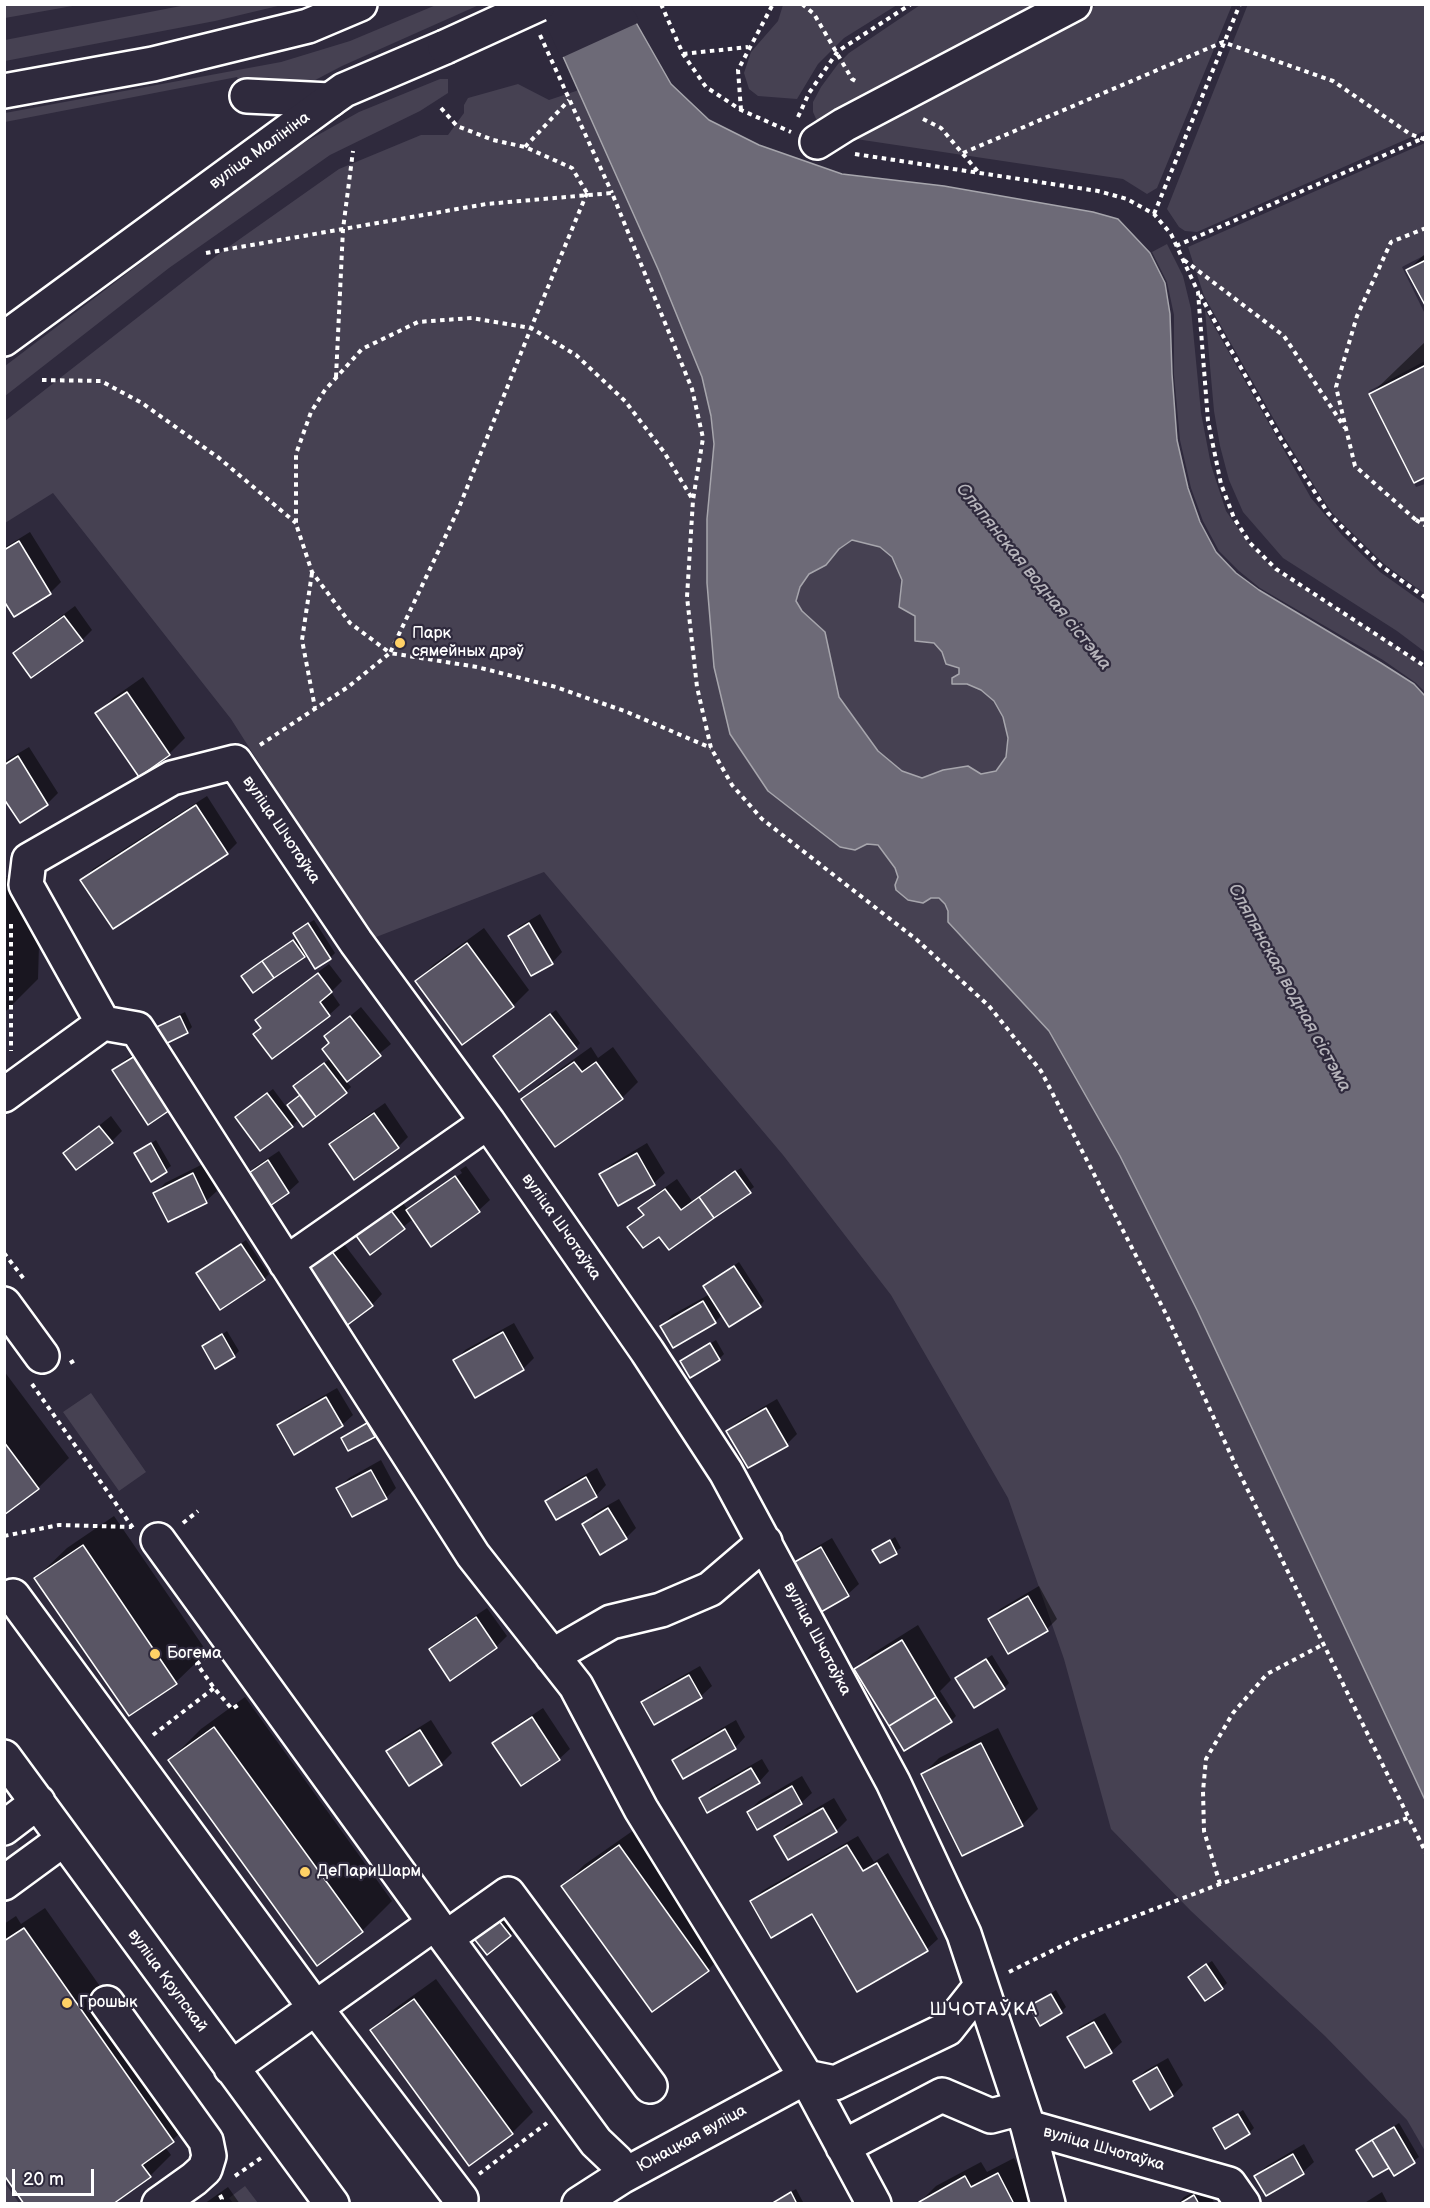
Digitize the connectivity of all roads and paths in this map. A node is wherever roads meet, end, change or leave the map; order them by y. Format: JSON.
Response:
{"nodes":[{"id":1,"x":360,"y":4,"type":"edge"},
{"id":2,"x":539,"y":4,"type":"edge"},
{"id":3,"x":661,"y":4,"type":"edge"},
{"id":4,"x":773,"y":4,"type":"edge"},
{"id":5,"x":911,"y":4,"type":"edge"},
{"id":6,"x":1074,"y":4,"type":"edge"},
{"id":7,"x":1240,"y":4,"type":"edge"},
{"id":8,"x":1223,"y":42,"type":"junction"},
{"id":9,"x":749,"y":47,"type":"junction"},
{"id":10,"x":683,"y":54,"type":"junction"},
{"id":11,"x":557,"y":72,"type":"dead end"},
{"id":12,"x":4,"y":91,"type":"edge"},
{"id":13,"x":247,"y":96,"type":"dead end"},
{"id":14,"x":330,"y":100,"type":"junction"},
{"id":15,"x":569,"y":100,"type":"junction"},
{"id":16,"x":441,"y":108,"type":"dead end"},
{"id":17,"x":741,"y":110,"type":"junction"},
{"id":18,"x":805,"y":137,"type":"junction"},
{"id":19,"x":1424,"y":138,"type":"edge"},
{"id":20,"x":525,"y":147,"type":"junction"},
{"id":21,"x":353,"y":151,"type":"dead end"},
{"id":22,"x":963,"y":153,"type":"dead end"},
{"id":23,"x":587,"y":193,"type":"junction"},
{"id":24,"x":612,"y":193,"type":"junction"},
{"id":25,"x":1154,"y":214,"type":"junction"},
{"id":26,"x":1425,"y":228,"type":"edge"},
{"id":27,"x":343,"y":229,"type":"junction"},
{"id":28,"x":1176,"y":246,"type":"junction"},
{"id":29,"x":206,"y":253,"type":"dead end"},
{"id":30,"x":1182,"y":258,"type":"junction"},
{"id":31,"x":1198,"y":292,"type":"junction"},
{"id":32,"x":531,"y":328,"type":"junction"},
{"id":33,"x":4,"y":339,"type":"edge"},
{"id":34,"x":336,"y":378,"type":"junction"},
{"id":35,"x":42,"y":380,"type":"dead end"},
{"id":36,"x":1347,"y":431,"type":"junction"},
{"id":37,"x":693,"y":500,"type":"junction"},
{"id":38,"x":1425,"y":519,"type":"edge"},
{"id":39,"x":1416,"y":520,"type":"junction"},
{"id":40,"x":296,"y":524,"type":"junction"},
{"id":41,"x":1425,"y":526,"type":"edge"},
{"id":42,"x":312,"y":572,"type":"junction"},
{"id":43,"x":1425,"y":598,"type":"edge"},
{"id":44,"x":390,"y":653,"type":"junction"},
{"id":45,"x":1425,"y":667,"type":"edge"},
{"id":46,"x":315,"y":708,"type":"junction"},
{"id":47,"x":711,"y":748,"type":"junction"},
{"id":48,"x":235,"y":762,"type":"junction"},
{"id":49,"x":11,"y":922,"type":"dead end"},
{"id":50,"x":4,"y":937,"type":"edge"},
{"id":51,"x":11,"y":943,"type":"junction"},
{"id":52,"x":103,"y":1023,"type":"junction"},
{"id":53,"x":11,"y":1059,"type":"dead end"},
{"id":54,"x":4,"y":1095,"type":"edge"},
{"id":55,"x":488,"y":1122,"type":"junction"},
{"id":56,"x":286,"y":1263,"type":"junction"},
{"id":57,"x":4,"y":1304,"type":"edge"},
{"id":58,"x":35,"y":1368,"type":"joint"},
{"id":59,"x":143,"y":1534,"type":"junction"},
{"id":60,"x":4,"y":1536,"type":"edge"},
{"id":61,"x":765,"y":1542,"type":"junction"},
{"id":62,"x":13,"y":1596,"type":"dead end"},
{"id":63,"x":1324,"y":1644,"type":"junction"},
{"id":64,"x":212,"y":1652,"type":"dead end"},
{"id":65,"x":552,"y":1656,"type":"junction"},
{"id":66,"x":249,"y":1697,"type":"dead end"},
{"id":67,"x":4,"y":1757,"type":"edge"},
{"id":68,"x":38,"y":1802,"type":"junction"},
{"id":69,"x":1408,"y":1818,"type":"junction"},
{"id":70,"x":4,"y":1828,"type":"edge"},
{"id":71,"x":64,"y":1839,"type":"junction"},
{"id":72,"x":1425,"y":1853,"type":"edge"},
{"id":73,"x":4,"y":1883,"type":"edge"},
{"id":74,"x":1220,"y":1884,"type":"junction"},
{"id":75,"x":441,"y":1930,"type":"junction"},
{"id":76,"x":981,"y":1986,"type":"junction"},
{"id":77,"x":107,"y":2003,"type":"dead end"},
{"id":78,"x":315,"y":2008,"type":"junction"},
{"id":79,"x":231,"y":2068,"type":"junction"},
{"id":80,"x":806,"y":2077,"type":"junction"},
{"id":81,"x":650,"y":2086,"type":"dead end"},
{"id":82,"x":1024,"y":2118,"type":"junction"},
{"id":83,"x":843,"y":2147,"type":"junction"},
{"id":84,"x":621,"y":2177,"type":"junction"},
{"id":85,"x":461,"y":2199,"type":"dead end"},
{"id":86,"x":159,"y":2204,"type":"edge"},
{"id":87,"x":332,"y":2204,"type":"edge"},
{"id":88,"x":579,"y":2204,"type":"edge"},
{"id":89,"x":874,"y":2204,"type":"edge"},
{"id":90,"x":1048,"y":2204,"type":"edge"},
{"id":91,"x":1243,"y":2204,"type":"edge"}],
"edges":[{"from":1,"to":12,"type":"street"},
{"from":2,"to":14,"type":"street","name":"вуліца Малініна","bridge":true},
{"from":3,"to":10,"type":"path"},
{"from":4,"to":9,"type":"path"},
{"from":5,"to":18,"type":"path"},
{"from":6,"to":18,"type":"street"},
{"from":7,"to":8,"type":"path"},
{"from":8,"to":19,"type":"path"},
{"from":8,"to":22,"type":"path"},
{"from":8,"to":25,"type":"path"},
{"from":9,"to":10,"type":"path"},
{"from":9,"to":17,"type":"path"},
{"from":10,"to":17,"type":"path"},
{"from":11,"to":15,"type":"path"},
{"from":13,"to":14,"type":"street"},
{"from":14,"to":33,"type":"street","name":"вуліца Малініна"},
{"from":15,"to":20,"type":"path"},
{"from":15,"to":24,"type":"path"},
{"from":16,"to":20,"type":"path"},
{"from":17,"to":18,"type":"path"},
{"from":18,"to":25,"type":"path"},
{"from":19,"to":28,"type":"path"},
{"from":20,"to":23,"type":"path"},
{"from":21,"to":27,"type":"path"},
{"from":23,"to":24,"type":"path"},
{"from":23,"to":27,"type":"path"},
{"from":23,"to":32,"type":"path"},
{"from":24,"to":37,"type":"path"},
{"from":25,"to":28,"type":"path"},
{"from":26,"to":36,"type":"path"},
{"from":27,"to":29,"type":"path"},
{"from":27,"to":34,"type":"path"},
{"from":28,"to":30,"type":"path"},
{"from":30,"to":31,"type":"path"},
{"from":30,"to":36,"type":"path"},
{"from":31,"to":43,"type":"path"},
{"from":31,"to":45,"type":"path"},
{"from":32,"to":34,"type":"path"},
{"from":32,"to":37,"type":"path"},
{"from":32,"to":44,"type":"path"},
{"from":34,"to":40,"type":"path"},
{"from":35,"to":40,"type":"path"},
{"from":36,"to":39,"type":"path"},
{"from":37,"to":47,"type":"path"},
{"from":38,"to":39,"type":"path"},
{"from":39,"to":41,"type":"path"},
{"from":40,"to":42,"type":"path"},
{"from":42,"to":44,"type":"path"},
{"from":42,"to":46,"type":"path"},
{"from":44,"to":46,"type":"path"},
{"from":44,"to":47,"type":"path"},
{"from":46,"to":48,"type":"path"},
{"from":47,"to":63,"type":"path"},
{"from":48,"to":52,"type":"street","name":"вуліца Шчотаўка"},
{"from":48,"to":55,"type":"street","name":"вуліца Шчотаўка"},
{"from":49,"to":51,"type":"path"},
{"from":50,"to":51,"type":"path"},
{"from":51,"to":53,"type":"path"},
{"from":52,"to":54,"type":"street"},
{"from":52,"to":56,"type":"street"},
{"from":55,"to":56,"type":"street"},
{"from":55,"to":61,"type":"street","name":"вуліца Шчотаўка"},
{"from":56,"to":65,"type":"street"},
{"from":57,"to":58,"type":"street"},
{"from":58,"to":59,"type":"path"},
{"from":59,"to":60,"type":"path"},
{"from":59,"to":75,"type":"street"},
{"from":61,"to":65,"type":"street"},
{"from":61,"to":76,"type":"street","name":"вуліца Шчотаўка"},
{"from":62,"to":78,"type":"street"},
{"from":63,"to":69,"type":"path"},
{"from":63,"to":74,"type":"path"},
{"from":64,"to":66,"type":"path"},
{"from":65,"to":80,"type":"street"},
{"from":67,"to":68,"type":"street","name":"вуліца Крупскай"},
{"from":68,"to":70,"type":"street"},
{"from":68,"to":71,"type":"street","name":"вуліца Крупскай"},
{"from":69,"to":72,"type":"path"},
{"from":69,"to":74,"type":"path"},
{"from":71,"to":73,"type":"street"},
{"from":71,"to":79,"type":"street","name":"вуліца Крупскай"},
{"from":74,"to":76,"type":"path"},
{"from":75,"to":78,"type":"street"},
{"from":75,"to":81,"type":"street"},
{"from":75,"to":84,"type":"street"},
{"from":76,"to":80,"type":"street"},
{"from":76,"to":82,"type":"street","name":"вуліца Шчотаўка"},
{"from":77,"to":86,"type":"street"},
{"from":78,"to":79,"type":"street"},
{"from":78,"to":85,"type":"street"},
{"from":79,"to":87,"type":"street","name":"вуліца Крупскай"},
{"from":80,"to":83,"type":"street"},
{"from":80,"to":84,"type":"street","name":"Юнацкая вуліца"},
{"from":82,"to":83,"type":"street"},
{"from":82,"to":90,"type":"street"},
{"from":82,"to":91,"type":"street","name":"вуліца Шчотаўка"},
{"from":83,"to":89,"type":"street"},
{"from":84,"to":88,"type":"street","name":"Юнацкая вуліца"}]}
